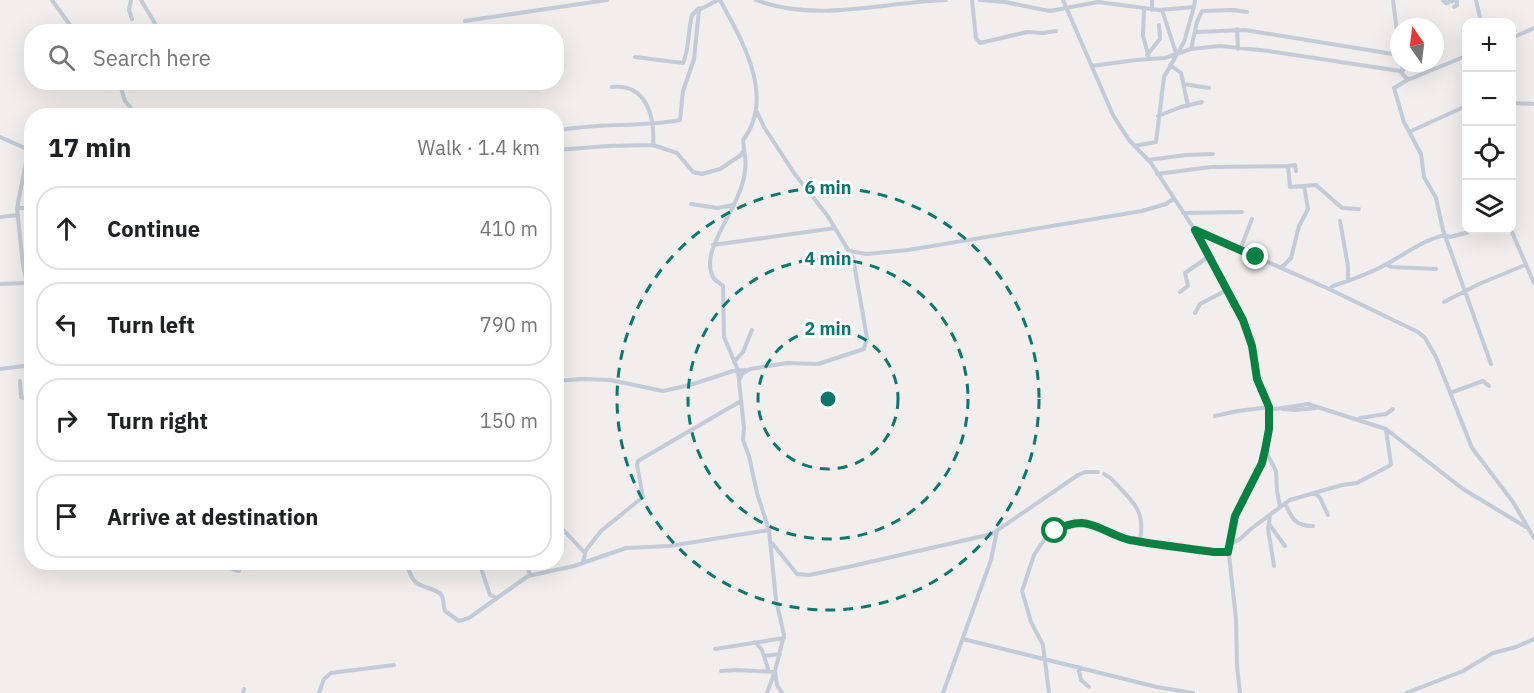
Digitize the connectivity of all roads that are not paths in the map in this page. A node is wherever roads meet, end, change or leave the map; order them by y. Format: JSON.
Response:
{"nodes":[{"id":1,"x":52,"y":0,"type":"edge"},
{"id":2,"x":131,"y":0,"type":"edge"},
{"id":3,"x":141,"y":0,"type":"edge"},
{"id":4,"x":607,"y":0,"type":"edge"},
{"id":5,"x":719,"y":0,"type":"edge"},
{"id":6,"x":756,"y":0,"type":"edge"},
{"id":7,"x":946,"y":0,"type":"edge"},
{"id":8,"x":972,"y":0,"type":"edge"},
{"id":9,"x":980,"y":0,"type":"edge"},
{"id":10,"x":1063,"y":0,"type":"edge"},
{"id":11,"x":1152,"y":0,"type":"edge"},
{"id":12,"x":1195,"y":0,"type":"edge"},
{"id":13,"x":1393,"y":0,"type":"edge"},
{"id":14,"x":1443,"y":0,"type":"edge"},
{"id":15,"x":1456,"y":0,"type":"edge"},
{"id":16,"x":1476,"y":0,"type":"edge"},
{"id":17,"x":1194,"y":7,"type":"junction"},
{"id":18,"x":700,"y":8,"type":"junction"},
{"id":19,"x":1454,"y":8,"type":"dead end"},
{"id":20,"x":1067,"y":9,"type":"junction"},
{"id":21,"x":1144,"y":9,"type":"junction"},
{"id":22,"x":1152,"y":10,"type":"junction"},
{"id":23,"x":1162,"y":10,"type":"junction"},
{"id":24,"x":1247,"y":12,"type":"dead end"},
{"id":25,"x":1395,"y":18,"type":"edge"},
{"id":26,"x":1480,"y":18,"type":"edge"},
{"id":27,"x":132,"y":19,"type":"dead end"},
{"id":28,"x":465,"y":21,"type":"dead end"},
{"id":29,"x":69,"y":24,"type":"edge"},
{"id":30,"x":155,"y":24,"type":"edge"},
{"id":31,"x":1158,"y":25,"type":"dead end"},
{"id":32,"x":1534,"y":28,"type":"edge"},
{"id":33,"x":1237,"y":29,"type":"junction"},
{"id":34,"x":1056,"y":31,"type":"dead end"},
{"id":35,"x":1196,"y":32,"type":"junction"},
{"id":36,"x":1516,"y":36,"type":"edge"},
{"id":37,"x":1191,"y":49,"type":"junction"},
{"id":38,"x":1238,"y":49,"type":"junction"},
{"id":39,"x":1178,"y":52,"type":"junction"},
{"id":40,"x":1390,"y":54,"type":"edge"},
{"id":41,"x":635,"y":57,"type":"dead end"},
{"id":42,"x":1147,"y":57,"type":"junction"},
{"id":43,"x":1462,"y":58,"type":"edge"},
{"id":44,"x":1170,"y":64,"type":"junction"},
{"id":45,"x":1092,"y":66,"type":"junction"},
{"id":46,"x":1390,"y":70,"type":"edge"},
{"id":47,"x":1403,"y":72,"type":"edge"},
{"id":48,"x":1410,"y":79,"type":"junction"},
{"id":49,"x":1184,"y":84,"type":"junction"},
{"id":50,"x":612,"y":87,"type":"dead end"},
{"id":51,"x":1209,"y":88,"type":"dead end"},
{"id":52,"x":122,"y":90,"type":"edge"},
{"id":53,"x":1202,"y":102,"type":"dead end"},
{"id":54,"x":1516,"y":103,"type":"edge"},
{"id":55,"x":1534,"y":104,"type":"edge"},
{"id":56,"x":1188,"y":106,"type":"junction"},
{"id":57,"x":131,"y":108,"type":"edge"},
{"id":58,"x":1462,"y":108,"type":"edge"},
{"id":59,"x":757,"y":112,"type":"junction"},
{"id":60,"x":1158,"y":116,"type":"junction"},
{"id":61,"x":652,"y":124,"type":"junction"},
{"id":62,"x":564,"y":130,"type":"edge"},
{"id":63,"x":1409,"y":132,"type":"junction"},
{"id":64,"x":0,"y":137,"type":"edge"},
{"id":65,"x":653,"y":146,"type":"junction"},
{"id":66,"x":1134,"y":146,"type":"junction"},
{"id":67,"x":24,"y":149,"type":"edge"},
{"id":68,"x":564,"y":149,"type":"edge"},
{"id":69,"x":744,"y":150,"type":"junction"},
{"id":70,"x":1213,"y":154,"type":"dead end"},
{"id":71,"x":1148,"y":160,"type":"junction"},
{"id":72,"x":1288,"y":166,"type":"junction"},
{"id":73,"x":1296,"y":171,"type":"dead end"},
{"id":74,"x":24,"y":172,"type":"edge"},
{"id":75,"x":1157,"y":174,"type":"junction"},
{"id":76,"x":1304,"y":186,"type":"junction"},
{"id":77,"x":1173,"y":199,"type":"junction"},
{"id":78,"x":691,"y":204,"type":"dead end"},
{"id":79,"x":735,"y":205,"type":"junction"},
{"id":80,"x":17,"y":208,"type":"junction"},
{"id":81,"x":24,"y":208,"type":"edge"},
{"id":82,"x":1359,"y":209,"type":"dead end"},
{"id":83,"x":1242,"y":212,"type":"dead end"},
{"id":84,"x":1182,"y":213,"type":"junction"},
{"id":85,"x":18,"y":215,"type":"junction"},
{"id":86,"x":0,"y":217,"type":"edge"},
{"id":87,"x":1252,"y":219,"type":"dead end"},
{"id":88,"x":1340,"y":220,"type":"dead end"},
{"id":89,"x":835,"y":228,"type":"junction"},
{"id":90,"x":1195,"y":230,"type":"junction"},
{"id":91,"x":1462,"y":234,"type":"edge"},
{"id":92,"x":1512,"y":234,"type":"edge"},
{"id":93,"x":1445,"y":235,"type":"junction"},
{"id":94,"x":713,"y":245,"type":"junction"},
{"id":95,"x":848,"y":250,"type":"junction"},
{"id":96,"x":1240,"y":250,"type":"junction"},
{"id":97,"x":1208,"y":257,"type":"junction"},
{"id":98,"x":1386,"y":264,"type":"junction"},
{"id":99,"x":1525,"y":265,"type":"junction"},
{"id":100,"x":1281,"y":268,"type":"junction"},
{"id":101,"x":1436,"y":269,"type":"dead end"},
{"id":102,"x":24,"y":270,"type":"edge"},
{"id":103,"x":1348,"y":281,"type":"junction"},
{"id":104,"x":24,"y":283,"type":"edge"},
{"id":105,"x":1534,"y":283,"type":"edge"},
{"id":106,"x":0,"y":284,"type":"edge"},
{"id":107,"x":1329,"y":289,"type":"junction"},
{"id":108,"x":1227,"y":290,"type":"junction"},
{"id":109,"x":1466,"y":291,"type":"junction"},
{"id":110,"x":1180,"y":292,"type":"dead end"},
{"id":111,"x":1444,"y":302,"type":"dead end"},
{"id":112,"x":1195,"y":313,"type":"dead end"},
{"id":113,"x":752,"y":330,"type":"dead end"},
{"id":114,"x":734,"y":362,"type":"junction"},
{"id":115,"x":1491,"y":364,"type":"dead end"},
{"id":116,"x":24,"y":366,"type":"edge"},
{"id":117,"x":0,"y":369,"type":"edge"},
{"id":118,"x":738,"y":370,"type":"junction"},
{"id":119,"x":747,"y":370,"type":"junction"},
{"id":120,"x":564,"y":380,"type":"edge"},
{"id":121,"x":20,"y":381,"type":"dead end"},
{"id":122,"x":739,"y":381,"type":"junction"},
{"id":123,"x":1489,"y":386,"type":"dead end"},
{"id":124,"x":1450,"y":393,"type":"junction"},
{"id":125,"x":24,"y":398,"type":"edge"},
{"id":126,"x":741,"y":401,"type":"junction"},
{"id":127,"x":1269,"y":408,"type":"junction"},
{"id":128,"x":1393,"y":409,"type":"dead end"},
{"id":129,"x":1215,"y":416,"type":"dead end"},
{"id":130,"x":1356,"y":419,"type":"junction"},
{"id":131,"x":1386,"y":429,"type":"junction"},
{"id":132,"x":1265,"y":450,"type":"junction"},
{"id":133,"x":1098,"y":472,"type":"dead end"},
{"id":134,"x":1104,"y":474,"type":"dead end"},
{"id":135,"x":1315,"y":492,"type":"junction"},
{"id":136,"x":1283,"y":504,"type":"junction"},
{"id":137,"x":1270,"y":515,"type":"junction"},
{"id":138,"x":1328,"y":515,"type":"dead end"},
{"id":139,"x":1269,"y":523,"type":"junction"},
{"id":140,"x":1313,"y":526,"type":"dead end"},
{"id":141,"x":1527,"y":527,"type":"junction"},
{"id":142,"x":769,"y":530,"type":"junction"},
{"id":143,"x":564,"y":531,"type":"edge"},
{"id":144,"x":997,"y":531,"type":"junction"},
{"id":145,"x":1534,"y":538,"type":"edge"},
{"id":146,"x":1140,"y":540,"type":"junction"},
{"id":147,"x":771,"y":541,"type":"junction"},
{"id":148,"x":1228,"y":546,"type":"junction"},
{"id":149,"x":1285,"y":546,"type":"dead end"},
{"id":150,"x":584,"y":552,"type":"junction"},
{"id":151,"x":1228,"y":552,"type":"junction"},
{"id":152,"x":583,"y":563,"type":"junction"},
{"id":153,"x":1274,"y":566,"type":"dead end"},
{"id":154,"x":564,"y":567,"type":"edge"},
{"id":155,"x":236,"y":570,"type":"edge"},
{"id":156,"x":409,"y":570,"type":"edge"},
{"id":157,"x":482,"y":570,"type":"edge"},
{"id":158,"x":529,"y":570,"type":"edge"},
{"id":159,"x":553,"y":570,"type":"edge"},
{"id":160,"x":239,"y":571,"type":"dead end"},
{"id":161,"x":531,"y":575,"type":"junction"},
{"id":162,"x":497,"y":598,"type":"junction"},
{"id":163,"x":784,"y":638,"type":"junction"},
{"id":164,"x":963,"y":639,"type":"junction"},
{"id":165,"x":1534,"y":639,"type":"edge"},
{"id":166,"x":754,"y":642,"type":"junction"},
{"id":167,"x":715,"y":649,"type":"dead end"},
{"id":168,"x":780,"y":654,"type":"junction"},
{"id":169,"x":764,"y":656,"type":"junction"},
{"id":170,"x":1043,"y":658,"type":"junction"},
{"id":171,"x":394,"y":665,"type":"dead end"},
{"id":172,"x":1078,"y":667,"type":"junction"},
{"id":173,"x":721,"y":671,"type":"dead end"},
{"id":174,"x":773,"y":672,"type":"junction"},
{"id":175,"x":1089,"y":687,"type":"dead end"},
{"id":176,"x":319,"y":693,"type":"edge"},
{"id":177,"x":767,"y":693,"type":"edge"},
{"id":178,"x":782,"y":693,"type":"edge"},
{"id":179,"x":943,"y":693,"type":"edge"},
{"id":180,"x":1049,"y":693,"type":"edge"},
{"id":181,"x":1193,"y":693,"type":"edge"},
{"id":182,"x":1240,"y":693,"type":"edge"},
{"id":183,"x":1406,"y":693,"type":"edge"}],
"edges":[{"from":1,"to":29,"type":"street"},
{"from":2,"to":27,"type":"street"},
{"from":3,"to":30,"type":"street"},
{"from":4,"to":28,"type":"street"},
{"from":5,"to":18,"type":"street"},
{"from":5,"to":59,"type":"street"},
{"from":6,"to":7,"type":"street"},
{"from":8,"to":34,"type":"street"},
{"from":9,"to":20,"type":"street"},
{"from":10,"to":20,"type":"street"},
{"from":11,"to":22,"type":"street"},
{"from":12,"to":17,"type":"street"},
{"from":13,"to":25,"type":"street"},
{"from":14,"to":15,"type":"street"},
{"from":15,"to":19,"type":"street"},
{"from":16,"to":26,"type":"street"},
{"from":17,"to":23,"type":"street"},
{"from":17,"to":39,"type":"street"},
{"from":18,"to":41,"type":"street"},
{"from":18,"to":61,"type":"street"},
{"from":20,"to":21,"type":"street"},
{"from":20,"to":45,"type":"street"},
{"from":21,"to":22,"type":"street"},
{"from":21,"to":42,"type":"street"},
{"from":22,"to":23,"type":"street"},
{"from":23,"to":39,"type":"street"},
{"from":24,"to":35,"type":"street"},
{"from":31,"to":42,"type":"street"},
{"from":32,"to":36,"type":"street"},
{"from":33,"to":35,"type":"street"},
{"from":33,"to":38,"type":"street"},
{"from":33,"to":40,"type":"street"},
{"from":35,"to":37,"type":"street"},
{"from":37,"to":38,"type":"street"},
{"from":37,"to":39,"type":"street"},
{"from":38,"to":46,"type":"street"},
{"from":39,"to":42,"type":"street"},
{"from":39,"to":44,"type":"street"},
{"from":42,"to":45,"type":"street"},
{"from":43,"to":48,"type":"street"},
{"from":44,"to":49,"type":"street"},
{"from":44,"to":60,"type":"street"},
{"from":45,"to":66,"type":"street"},
{"from":47,"to":48,"type":"street"},
{"from":48,"to":63,"type":"street"},
{"from":49,"to":51,"type":"street"},
{"from":49,"to":56,"type":"street"},
{"from":50,"to":61,"type":"street"},
{"from":52,"to":57,"type":"street"},
{"from":53,"to":56,"type":"street"},
{"from":54,"to":55,"type":"street"},
{"from":56,"to":60,"type":"street"},
{"from":58,"to":63,"type":"street"},
{"from":59,"to":69,"type":"street"},
{"from":59,"to":89,"type":"street"},
{"from":60,"to":66,"type":"street"},
{"from":61,"to":62,"type":"street"},
{"from":61,"to":65,"type":"street"},
{"from":63,"to":93,"type":"street"},
{"from":64,"to":67,"type":"street"},
{"from":65,"to":68,"type":"street"},
{"from":65,"to":69,"type":"street"},
{"from":66,"to":71,"type":"street"},
{"from":69,"to":79,"type":"street"},
{"from":70,"to":71,"type":"street"},
{"from":71,"to":75,"type":"street"},
{"from":72,"to":73,"type":"street"},
{"from":72,"to":75,"type":"street"},
{"from":72,"to":76,"type":"street"},
{"from":74,"to":80,"type":"street"},
{"from":75,"to":77,"type":"street"},
{"from":76,"to":82,"type":"street"},
{"from":76,"to":100,"type":"street"},
{"from":77,"to":84,"type":"street"},
{"from":77,"to":95,"type":"street"},
{"from":78,"to":79,"type":"street"},
{"from":79,"to":94,"type":"street"},
{"from":80,"to":81,"type":"street"},
{"from":80,"to":85,"type":"street"},
{"from":83,"to":84,"type":"street"},
{"from":84,"to":90,"type":"street"},
{"from":85,"to":86,"type":"street"},
{"from":85,"to":102,"type":"street"},
{"from":87,"to":96,"type":"street"},
{"from":88,"to":103,"type":"street"},
{"from":89,"to":94,"type":"street"},
{"from":89,"to":95,"type":"street"},
{"from":90,"to":96,"type":"street"},
{"from":90,"to":97,"type":"street"},
{"from":91,"to":93,"type":"street"},
{"from":92,"to":99,"type":"street"},
{"from":93,"to":98,"type":"street"},
{"from":93,"to":109,"type":"street"},
{"from":94,"to":114,"type":"street"},
{"from":95,"to":119,"type":"street"},
{"from":96,"to":100,"type":"street"},
{"from":97,"to":108,"type":"street"},
{"from":97,"to":110,"type":"street"},
{"from":98,"to":101,"type":"street"},
{"from":98,"to":103,"type":"street"},
{"from":99,"to":105,"type":"street"},
{"from":99,"to":109,"type":"street"},
{"from":100,"to":107,"type":"street"},
{"from":103,"to":107,"type":"street"},
{"from":104,"to":106,"type":"street"},
{"from":107,"to":124,"type":"street"},
{"from":108,"to":112,"type":"street"},
{"from":108,"to":127,"type":"street"},
{"from":109,"to":111,"type":"street"},
{"from":109,"to":115,"type":"street"},
{"from":113,"to":114,"type":"street"},
{"from":114,"to":118,"type":"street"},
{"from":116,"to":117,"type":"street"},
{"from":118,"to":119,"type":"street"},
{"from":118,"to":120,"type":"street"},
{"from":118,"to":122,"type":"street"},
{"from":119,"to":122,"type":"street"},
{"from":121,"to":125,"type":"street"},
{"from":122,"to":126,"type":"street"},
{"from":123,"to":124,"type":"street"},
{"from":124,"to":141,"type":"street"},
{"from":126,"to":142,"type":"street"},
{"from":126,"to":150,"type":"street"},
{"from":127,"to":129,"type":"street"},
{"from":127,"to":130,"type":"street"},
{"from":127,"to":132,"type":"street"},
{"from":128,"to":130,"type":"street"},
{"from":130,"to":131,"type":"street"},
{"from":131,"to":135,"type":"street"},
{"from":131,"to":141,"type":"street"},
{"from":132,"to":136,"type":"street"},
{"from":132,"to":148,"type":"street"},
{"from":133,"to":144,"type":"street"},
{"from":134,"to":146,"type":"street"},
{"from":135,"to":136,"type":"street"},
{"from":135,"to":138,"type":"street"},
{"from":136,"to":137,"type":"street"},
{"from":136,"to":140,"type":"street"},
{"from":137,"to":139,"type":"street"},
{"from":137,"to":148,"type":"street"},
{"from":139,"to":149,"type":"street"},
{"from":139,"to":153,"type":"street"},
{"from":141,"to":145,"type":"street"},
{"from":142,"to":147,"type":"street"},
{"from":142,"to":152,"type":"street"},
{"from":143,"to":150,"type":"street"},
{"from":144,"to":147,"type":"street"},
{"from":144,"to":164,"type":"street"},
{"from":146,"to":151,"type":"street"},
{"from":146,"to":170,"type":"street"},
{"from":147,"to":163,"type":"street"},
{"from":148,"to":151,"type":"street"},
{"from":150,"to":152,"type":"street"},
{"from":151,"to":182,"type":"street"},
{"from":152,"to":154,"type":"street"},
{"from":155,"to":160,"type":"street"},
{"from":156,"to":162,"type":"street"},
{"from":157,"to":162,"type":"street"},
{"from":158,"to":161,"type":"street"},
{"from":159,"to":161,"type":"street"},
{"from":161,"to":162,"type":"street"},
{"from":163,"to":166,"type":"street"},
{"from":163,"to":168,"type":"street"},
{"from":164,"to":170,"type":"street"},
{"from":164,"to":179,"type":"street"},
{"from":165,"to":183,"type":"street"},
{"from":166,"to":167,"type":"street"},
{"from":166,"to":169,"type":"street"},
{"from":168,"to":169,"type":"street"},
{"from":168,"to":174,"type":"street"},
{"from":169,"to":174,"type":"street"},
{"from":170,"to":172,"type":"street"},
{"from":170,"to":180,"type":"street"},
{"from":171,"to":176,"type":"street"},
{"from":172,"to":175,"type":"street"},
{"from":172,"to":181,"type":"street"},
{"from":173,"to":174,"type":"street"},
{"from":174,"to":177,"type":"street"},
{"from":174,"to":178,"type":"street"}]}
